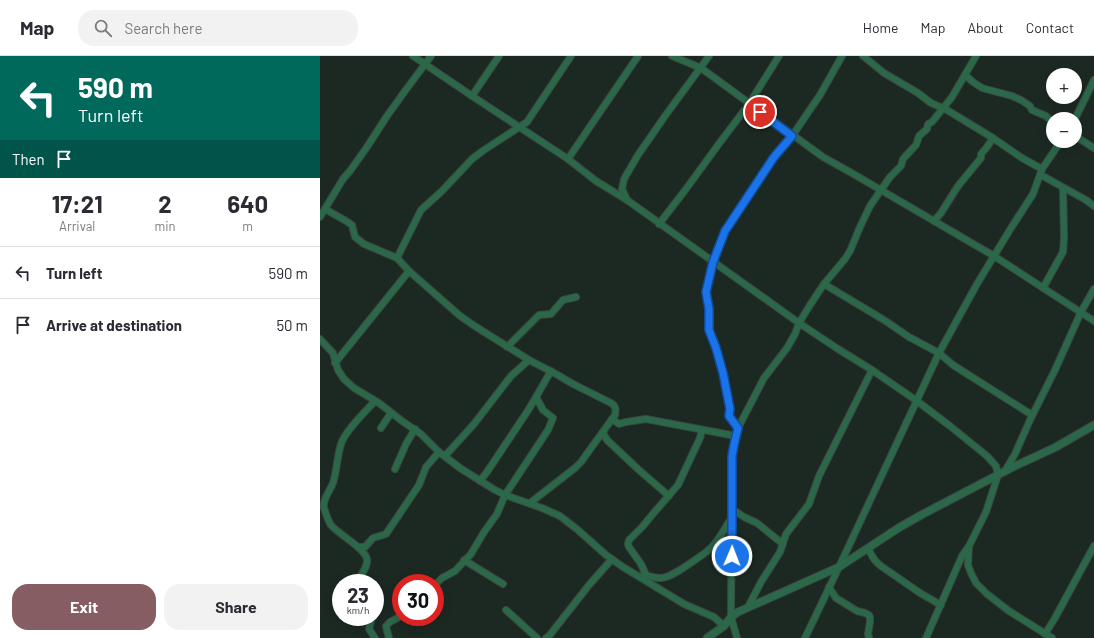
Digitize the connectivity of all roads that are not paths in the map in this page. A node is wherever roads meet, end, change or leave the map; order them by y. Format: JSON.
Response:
{"nodes":[{"id":1,"x":413,"y":56,"type":"edge"},
{"id":2,"x":431,"y":56,"type":"edge"},
{"id":3,"x":499,"y":56,"type":"edge"},
{"id":4,"x":571,"y":56,"type":"edge"},
{"id":5,"x":638,"y":56,"type":"edge"},
{"id":6,"x":672,"y":56,"type":"edge"},
{"id":7,"x":709,"y":56,"type":"edge"},
{"id":8,"x":779,"y":56,"type":"edge"},
{"id":9,"x":842,"y":56,"type":"edge"},
{"id":10,"x":863,"y":56,"type":"edge"},
{"id":11,"x":976,"y":56,"type":"edge"},
{"id":12,"x":424,"y":64,"type":"junction"},
{"id":13,"x":701,"y":68,"type":"junction"},
{"id":14,"x":965,"y":75,"type":"junction"},
{"id":15,"x":1094,"y":80,"type":"edge"},
{"id":16,"x":472,"y":96,"type":"junction"},
{"id":17,"x":749,"y":104,"type":"junction"},
{"id":18,"x":942,"y":109,"type":"junction"},
{"id":19,"x":1078,"y":112,"type":"edge"},
{"id":20,"x":1046,"y":116,"type":"edge"},
{"id":21,"x":519,"y":126,"type":"junction"},
{"id":22,"x":792,"y":136,"type":"junction"},
{"id":23,"x":993,"y":138,"type":"junction"},
{"id":24,"x":1082,"y":140,"type":"edge"},
{"id":25,"x":1056,"y":148,"type":"edge"},
{"id":26,"x":1094,"y":148,"type":"edge"},
{"id":27,"x":568,"y":159,"type":"junction"},
{"id":28,"x":1041,"y":172,"type":"junction"},
{"id":29,"x":1063,"y":188,"type":"junction"},
{"id":30,"x":881,"y":190,"type":"junction"},
{"id":31,"x":627,"y":200,"type":"junction"},
{"id":32,"x":1094,"y":206,"type":"edge"},
{"id":33,"x":325,"y":209,"type":"junction"},
{"id":34,"x":320,"y":217,"type":"edge"},
{"id":35,"x":934,"y":221,"type":"junction"},
{"id":36,"x":659,"y":224,"type":"junction"},
{"id":37,"x":994,"y":256,"type":"junction"},
{"id":38,"x":397,"y":258,"type":"junction"},
{"id":39,"x":713,"y":262,"type":"junction"},
{"id":40,"x":409,"y":271,"type":"junction"},
{"id":41,"x":824,"y":284,"type":"junction"},
{"id":42,"x":1042,"y":288,"type":"junction"},
{"id":43,"x":1094,"y":290,"type":"edge"},
{"id":44,"x":576,"y":297,"type":"dead end"},
{"id":45,"x":1081,"y":312,"type":"junction"},
{"id":46,"x":1094,"y":321,"type":"edge"},
{"id":47,"x":800,"y":323,"type":"junction"},
{"id":48,"x":320,"y":339,"type":"edge"},
{"id":49,"x":507,"y":347,"type":"junction"},
{"id":50,"x":939,"y":353,"type":"junction"},
{"id":51,"x":529,"y":360,"type":"junction"},
{"id":52,"x":335,"y":363,"type":"junction"},
{"id":53,"x":872,"y":370,"type":"junction"},
{"id":54,"x":551,"y":371,"type":"junction"},
{"id":55,"x":536,"y":397,"type":"junction"},
{"id":56,"x":375,"y":401,"type":"junction"},
{"id":57,"x":917,"y":401,"type":"junction"},
{"id":58,"x":391,"y":413,"type":"junction"},
{"id":59,"x":1032,"y":415,"type":"junction"},
{"id":60,"x":612,"y":418,"type":"junction"},
{"id":61,"x":1094,"y":425,"type":"edge"},
{"id":62,"x":381,"y":428,"type":"dead end"},
{"id":63,"x":738,"y":428,"type":"junction"},
{"id":64,"x":415,"y":429,"type":"junction"},
{"id":65,"x":702,"y":430,"type":"junction"},
{"id":66,"x":602,"y":433,"type":"junction"},
{"id":67,"x":736,"y":436,"type":"junction"},
{"id":68,"x":439,"y":452,"type":"junction"},
{"id":69,"x":444,"y":456,"type":"junction"},
{"id":70,"x":395,"y":469,"type":"dead end"},
{"id":71,"x":1001,"y":474,"type":"junction"},
{"id":72,"x":480,"y":481,"type":"junction"},
{"id":73,"x":506,"y":495,"type":"junction"},
{"id":74,"x":669,"y":496,"type":"junction"},
{"id":75,"x":530,"y":504,"type":"junction"},
{"id":76,"x":732,"y":508,"type":"junction"},
{"id":77,"x":732,"y":517,"type":"junction"},
{"id":78,"x":783,"y":544,"type":"junction"},
{"id":79,"x":969,"y":546,"type":"junction"},
{"id":80,"x":1094,"y":546,"type":"edge"},
{"id":81,"x":358,"y":547,"type":"junction"},
{"id":82,"x":868,"y":548,"type":"junction"},
{"id":83,"x":612,"y":559,"type":"junction"},
{"id":84,"x":464,"y":560,"type":"junction"},
{"id":85,"x":839,"y":567,"type":"junction"},
{"id":86,"x":362,"y":574,"type":"edge"},
{"id":87,"x":635,"y":574,"type":"junction"},
{"id":88,"x":646,"y":575,"type":"junction"},
{"id":89,"x":444,"y":577,"type":"edge"},
{"id":90,"x":503,"y":584,"type":"dead end"},
{"id":91,"x":829,"y":587,"type":"junction"},
{"id":92,"x":941,"y":605,"type":"junction"},
{"id":93,"x":748,"y":607,"type":"junction"},
{"id":94,"x":506,"y":610,"type":"dead end"},
{"id":95,"x":732,"y":617,"type":"junction"},
{"id":96,"x":392,"y":621,"type":"edge"},
{"id":97,"x":370,"y":626,"type":"edge"},
{"id":98,"x":724,"y":626,"type":"junction"},
{"id":99,"x":1044,"y":635,"type":"edge"},
{"id":100,"x":375,"y":638,"type":"edge"},
{"id":101,"x":389,"y":638,"type":"edge"},
{"id":102,"x":537,"y":638,"type":"edge"},
{"id":103,"x":546,"y":638,"type":"edge"},
{"id":104,"x":707,"y":638,"type":"edge"},
{"id":105,"x":737,"y":638,"type":"edge"},
{"id":106,"x":805,"y":638,"type":"edge"},
{"id":107,"x":869,"y":638,"type":"edge"},
{"id":108,"x":926,"y":638,"type":"edge"},
{"id":109,"x":1052,"y":638,"type":"edge"}],
"edges":[{"from":1,"to":12,"type":"street"},
{"from":2,"to":12,"type":"street"},
{"from":3,"to":16,"type":"street"},
{"from":4,"to":21,"type":"street"},
{"from":5,"to":27,"type":"street"},
{"from":6,"to":13,"type":"street"},
{"from":7,"to":13,"type":"street"},
{"from":8,"to":17,"type":"street"},
{"from":9,"to":22,"type":"street"},
{"from":10,"to":18,"type":"street"},
{"from":11,"to":14,"type":"street"},
{"from":12,"to":16,"type":"street"},
{"from":12,"to":33,"type":"street"},
{"from":13,"to":17,"type":"street"},
{"from":13,"to":31,"type":"street"},
{"from":14,"to":18,"type":"street"},
{"from":14,"to":20,"type":"street"},
{"from":15,"to":19,"type":"street"},
{"from":16,"to":21,"type":"street"},
{"from":17,"to":22,"type":"street"},
{"from":17,"to":36,"type":"street"},
{"from":18,"to":23,"type":"street"},
{"from":18,"to":30,"type":"street"},
{"from":21,"to":27,"type":"street"},
{"from":21,"to":38,"type":"street"},
{"from":22,"to":30,"type":"street"},
{"from":22,"to":39,"type":"street"},
{"from":23,"to":28,"type":"street"},
{"from":23,"to":35,"type":"street"},
{"from":24,"to":26,"type":"street"},
{"from":25,"to":28,"type":"street"},
{"from":27,"to":31,"type":"street"},
{"from":28,"to":29,"type":"street"},
{"from":28,"to":37,"type":"street"},
{"from":29,"to":32,"type":"street"},
{"from":29,"to":42,"type":"street"},
{"from":30,"to":35,"type":"street"},
{"from":30,"to":41,"type":"street"},
{"from":31,"to":36,"type":"street"},
{"from":33,"to":34,"type":"street"},
{"from":33,"to":38,"type":"street"},
{"from":35,"to":37,"type":"street"},
{"from":36,"to":39,"type":"street"},
{"from":37,"to":42,"type":"street"},
{"from":37,"to":50,"type":"street"},
{"from":38,"to":40,"type":"street"},
{"from":39,"to":47,"type":"street"},
{"from":39,"to":63,"type":"street"},
{"from":40,"to":49,"type":"street"},
{"from":40,"to":52,"type":"street"},
{"from":41,"to":47,"type":"street"},
{"from":41,"to":50,"type":"street"},
{"from":42,"to":45,"type":"street"},
{"from":43,"to":45,"type":"street"},
{"from":44,"to":49,"type":"street"},
{"from":45,"to":46,"type":"street"},
{"from":45,"to":59,"type":"street"},
{"from":47,"to":53,"type":"street"},
{"from":47,"to":63,"type":"street"},
{"from":48,"to":52,"type":"street"},
{"from":49,"to":51,"type":"street"},
{"from":50,"to":57,"type":"street"},
{"from":50,"to":59,"type":"street"},
{"from":51,"to":54,"type":"street"},
{"from":51,"to":69,"type":"street"},
{"from":52,"to":56,"type":"street"},
{"from":53,"to":57,"type":"street"},
{"from":53,"to":78,"type":"street"},
{"from":54,"to":55,"type":"street"},
{"from":54,"to":60,"type":"street"},
{"from":55,"to":72,"type":"street"},
{"from":55,"to":73,"type":"street"},
{"from":56,"to":58,"type":"street"},
{"from":56,"to":81,"type":"street"},
{"from":57,"to":71,"type":"street"},
{"from":57,"to":85,"type":"street"},
{"from":58,"to":62,"type":"street"},
{"from":58,"to":64,"type":"street"},
{"from":59,"to":71,"type":"street"},
{"from":60,"to":65,"type":"street"},
{"from":60,"to":66,"type":"street"},
{"from":61,"to":71,"type":"street"},
{"from":63,"to":67,"type":"street"},
{"from":64,"to":68,"type":"street"},
{"from":64,"to":70,"type":"street"},
{"from":65,"to":67,"type":"street"},
{"from":65,"to":74,"type":"street"},
{"from":66,"to":74,"type":"street"},
{"from":66,"to":75,"type":"street"},
{"from":67,"to":76,"type":"street"},
{"from":68,"to":69,"type":"street"},
{"from":68,"to":81,"type":"street"},
{"from":69,"to":72,"type":"street"},
{"from":71,"to":79,"type":"street"},
{"from":71,"to":82,"type":"street"},
{"from":72,"to":73,"type":"street"},
{"from":73,"to":75,"type":"street"},
{"from":73,"to":84,"type":"street"},
{"from":74,"to":88,"type":"street"},
{"from":75,"to":83,"type":"street"},
{"from":76,"to":77,"type":"street"},
{"from":76,"to":78,"type":"street"},
{"from":77,"to":88,"type":"street"},
{"from":77,"to":95,"type":"street"},
{"from":78,"to":93,"type":"street"},
{"from":79,"to":92,"type":"street"},
{"from":79,"to":99,"type":"street"},
{"from":80,"to":99,"type":"street"},
{"from":81,"to":86,"type":"street"},
{"from":82,"to":85,"type":"street"},
{"from":82,"to":92,"type":"street"},
{"from":83,"to":87,"type":"street"},
{"from":83,"to":103,"type":"street"},
{"from":84,"to":89,"type":"street"},
{"from":84,"to":90,"type":"street"},
{"from":85,"to":91,"type":"street"},
{"from":85,"to":93,"type":"street"},
{"from":87,"to":88,"type":"street"},
{"from":87,"to":98,"type":"street"},
{"from":91,"to":106,"type":"street"},
{"from":91,"to":107,"type":"street"},
{"from":92,"to":108,"type":"street"},
{"from":93,"to":95,"type":"street"},
{"from":94,"to":102,"type":"street"},
{"from":95,"to":98,"type":"street"},
{"from":95,"to":105,"type":"street"},
{"from":96,"to":101,"type":"street"},
{"from":97,"to":100,"type":"street"},
{"from":98,"to":104,"type":"street"},
{"from":99,"to":109,"type":"street"}]}
